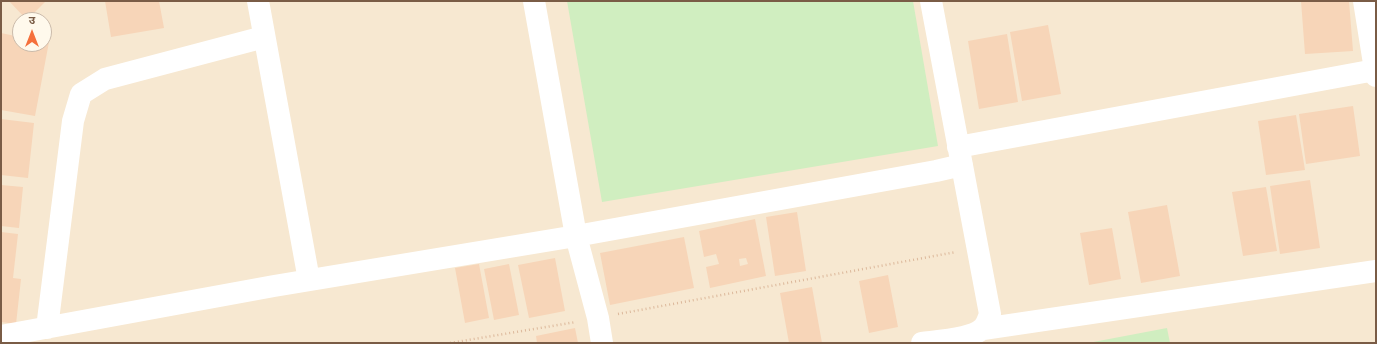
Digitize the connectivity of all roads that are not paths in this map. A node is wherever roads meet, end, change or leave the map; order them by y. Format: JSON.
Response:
{"nodes":[{"id":1,"x":258,"y":1,"type":"edge"},
{"id":2,"x":534,"y":1,"type":"edge"},
{"id":3,"x":931,"y":1,"type":"edge"},
{"id":4,"x":1364,"y":1,"type":"edge"},
{"id":5,"x":264,"y":37,"type":"junction"},
{"id":6,"x":1376,"y":73,"type":"edge"},
{"id":7,"x":960,"y":156,"type":"junction"},
{"id":8,"x":576,"y":236,"type":"junction"},
{"id":9,"x":1376,"y":271,"type":"edge"},
{"id":10,"x":309,"y":280,"type":"junction"},
{"id":11,"x":47,"y":328,"type":"junction"},
{"id":12,"x":983,"y":329,"type":"junction"},
{"id":13,"x":1,"y":336,"type":"edge"},
{"id":14,"x":602,"y":343,"type":"edge"},
{"id":15,"x":922,"y":343,"type":"edge"}],
"edges":[{"from":1,"to":5,"type":"street"},
{"from":2,"to":8,"type":"street"},
{"from":3,"to":7,"type":"street"},
{"from":4,"to":6,"type":"street"},
{"from":5,"to":10,"type":"street"},
{"from":5,"to":11,"type":"street"},
{"from":6,"to":7,"type":"street"},
{"from":7,"to":8,"type":"street"},
{"from":7,"to":12,"type":"street"},
{"from":8,"to":10,"type":"street"},
{"from":8,"to":14,"type":"street"},
{"from":9,"to":12,"type":"street"},
{"from":10,"to":11,"type":"street"},
{"from":11,"to":13,"type":"street"},
{"from":12,"to":15,"type":"street"}]}
